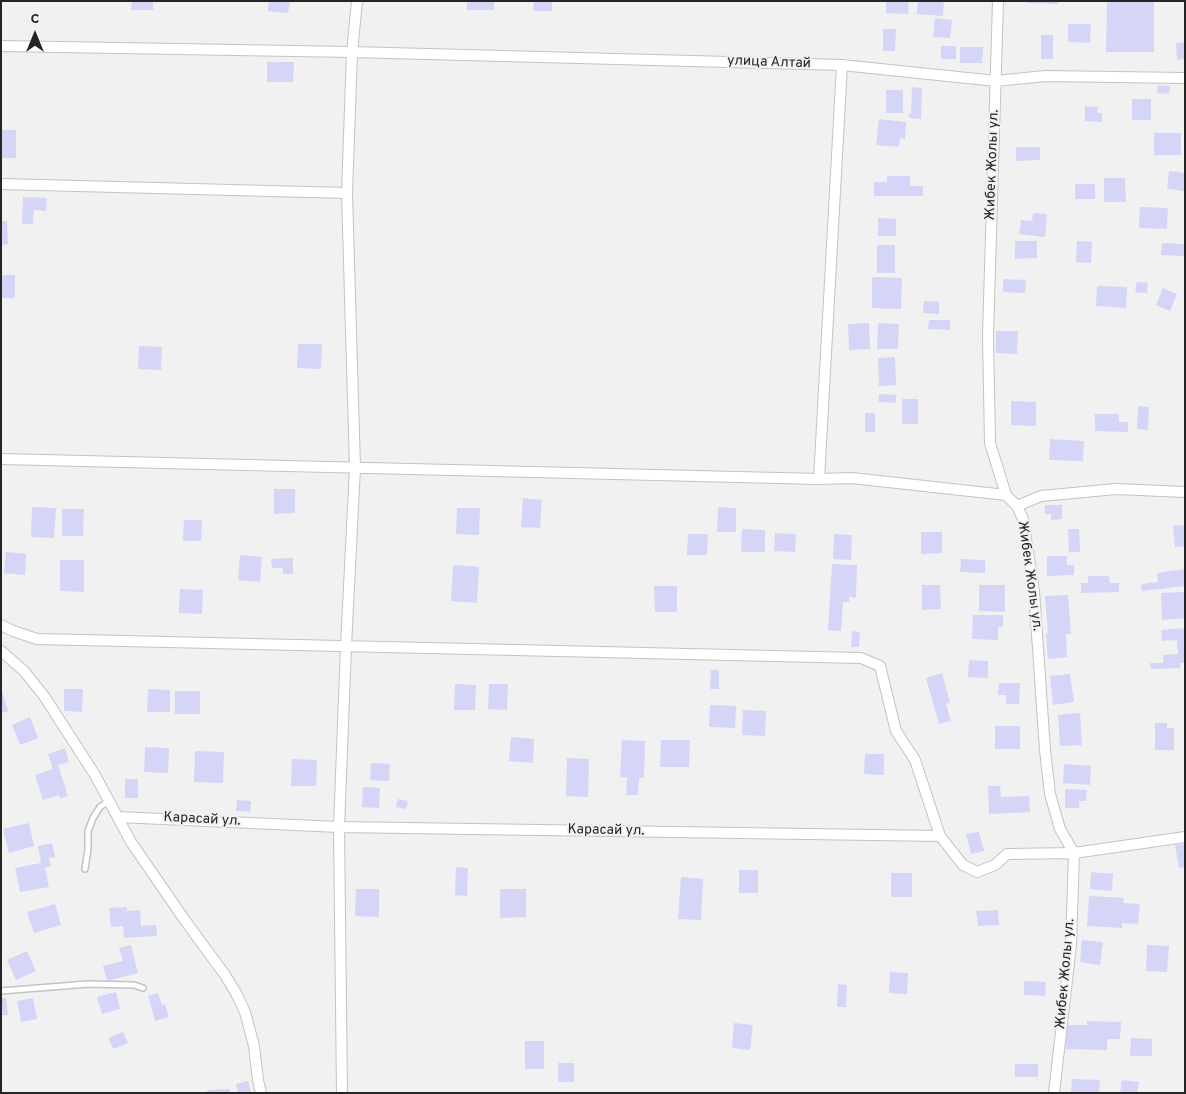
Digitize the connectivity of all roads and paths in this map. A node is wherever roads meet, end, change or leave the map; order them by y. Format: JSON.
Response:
{"nodes":[{"id":1,"x":356,"y":1,"type":"edge"},
{"id":2,"x":998,"y":1,"type":"edge"},
{"id":3,"x":1,"y":46,"type":"edge"},
{"id":4,"x":352,"y":52,"type":"junction"},
{"id":5,"x":842,"y":65,"type":"junction"},
{"id":6,"x":1185,"y":78,"type":"edge"},
{"id":7,"x":996,"y":81,"type":"junction"},
{"id":8,"x":1,"y":184,"type":"edge"},
{"id":9,"x":347,"y":193,"type":"junction"},
{"id":10,"x":1,"y":459,"type":"edge"},
{"id":11,"x":355,"y":468,"type":"junction"},
{"id":12,"x":819,"y":480,"type":"junction"},
{"id":13,"x":1185,"y":492,"type":"edge"},
{"id":14,"x":1006,"y":495,"type":"junction"},
{"id":15,"x":1017,"y":506,"type":"junction"},
{"id":16,"x":1,"y":625,"type":"edge"},
{"id":17,"x":346,"y":646,"type":"junction"},
{"id":18,"x":1,"y":651,"type":"edge"},
{"id":19,"x":110,"y":801,"type":"junction"},
{"id":20,"x":118,"y":816,"type":"junction"},
{"id":21,"x":339,"y":827,"type":"junction"},
{"id":22,"x":940,"y":836,"type":"junction"},
{"id":23,"x":1185,"y":837,"type":"edge"},
{"id":24,"x":1074,"y":853,"type":"junction"},
{"id":25,"x":85,"y":869,"type":"dead end"},
{"id":26,"x":143,"y":988,"type":"dead end"},
{"id":27,"x":1,"y":991,"type":"edge"},
{"id":28,"x":261,"y":1093,"type":"edge"},
{"id":29,"x":342,"y":1093,"type":"edge"},
{"id":30,"x":1054,"y":1093,"type":"edge"}],
"edges":[{"from":1,"to":4,"type":"street"},
{"from":2,"to":7,"type":"street","name":"Жибек Жолы ул."},
{"from":3,"to":4,"type":"street","name":"улица Алтай"},
{"from":4,"to":5,"type":"street","name":"улица Алтай"},
{"from":4,"to":9,"type":"street"},
{"from":5,"to":7,"type":"street","name":"улица Алтай"},
{"from":5,"to":12,"type":"street"},
{"from":6,"to":7,"type":"street","name":"улица Алтай"},
{"from":7,"to":14,"type":"street","name":"Жибек Жолы ул."},
{"from":8,"to":9,"type":"street"},
{"from":9,"to":11,"type":"street"},
{"from":10,"to":11,"type":"street"},
{"from":11,"to":12,"type":"street"},
{"from":11,"to":17,"type":"street"},
{"from":12,"to":14,"type":"street"},
{"from":13,"to":15,"type":"street"},
{"from":14,"to":15,"type":"street","name":"Жибек Жолы ул."},
{"from":15,"to":24,"type":"street","name":"Жибек Жолы ул."},
{"from":16,"to":17,"type":"street"},
{"from":17,"to":21,"type":"street"},
{"from":17,"to":22,"type":"street"},
{"from":18,"to":19,"type":"street"},
{"from":19,"to":20,"type":"street"},
{"from":19,"to":25,"type":"lane"},
{"from":20,"to":21,"type":"street","name":"Карасай ул."},
{"from":20,"to":28,"type":"street"},
{"from":21,"to":22,"type":"street","name":"Карасай ул."},
{"from":21,"to":29,"type":"street"},
{"from":22,"to":24,"type":"street"},
{"from":23,"to":24,"type":"street"},
{"from":24,"to":30,"type":"street","name":"Жибек Жолы ул."},
{"from":26,"to":27,"type":"lane"}]}
